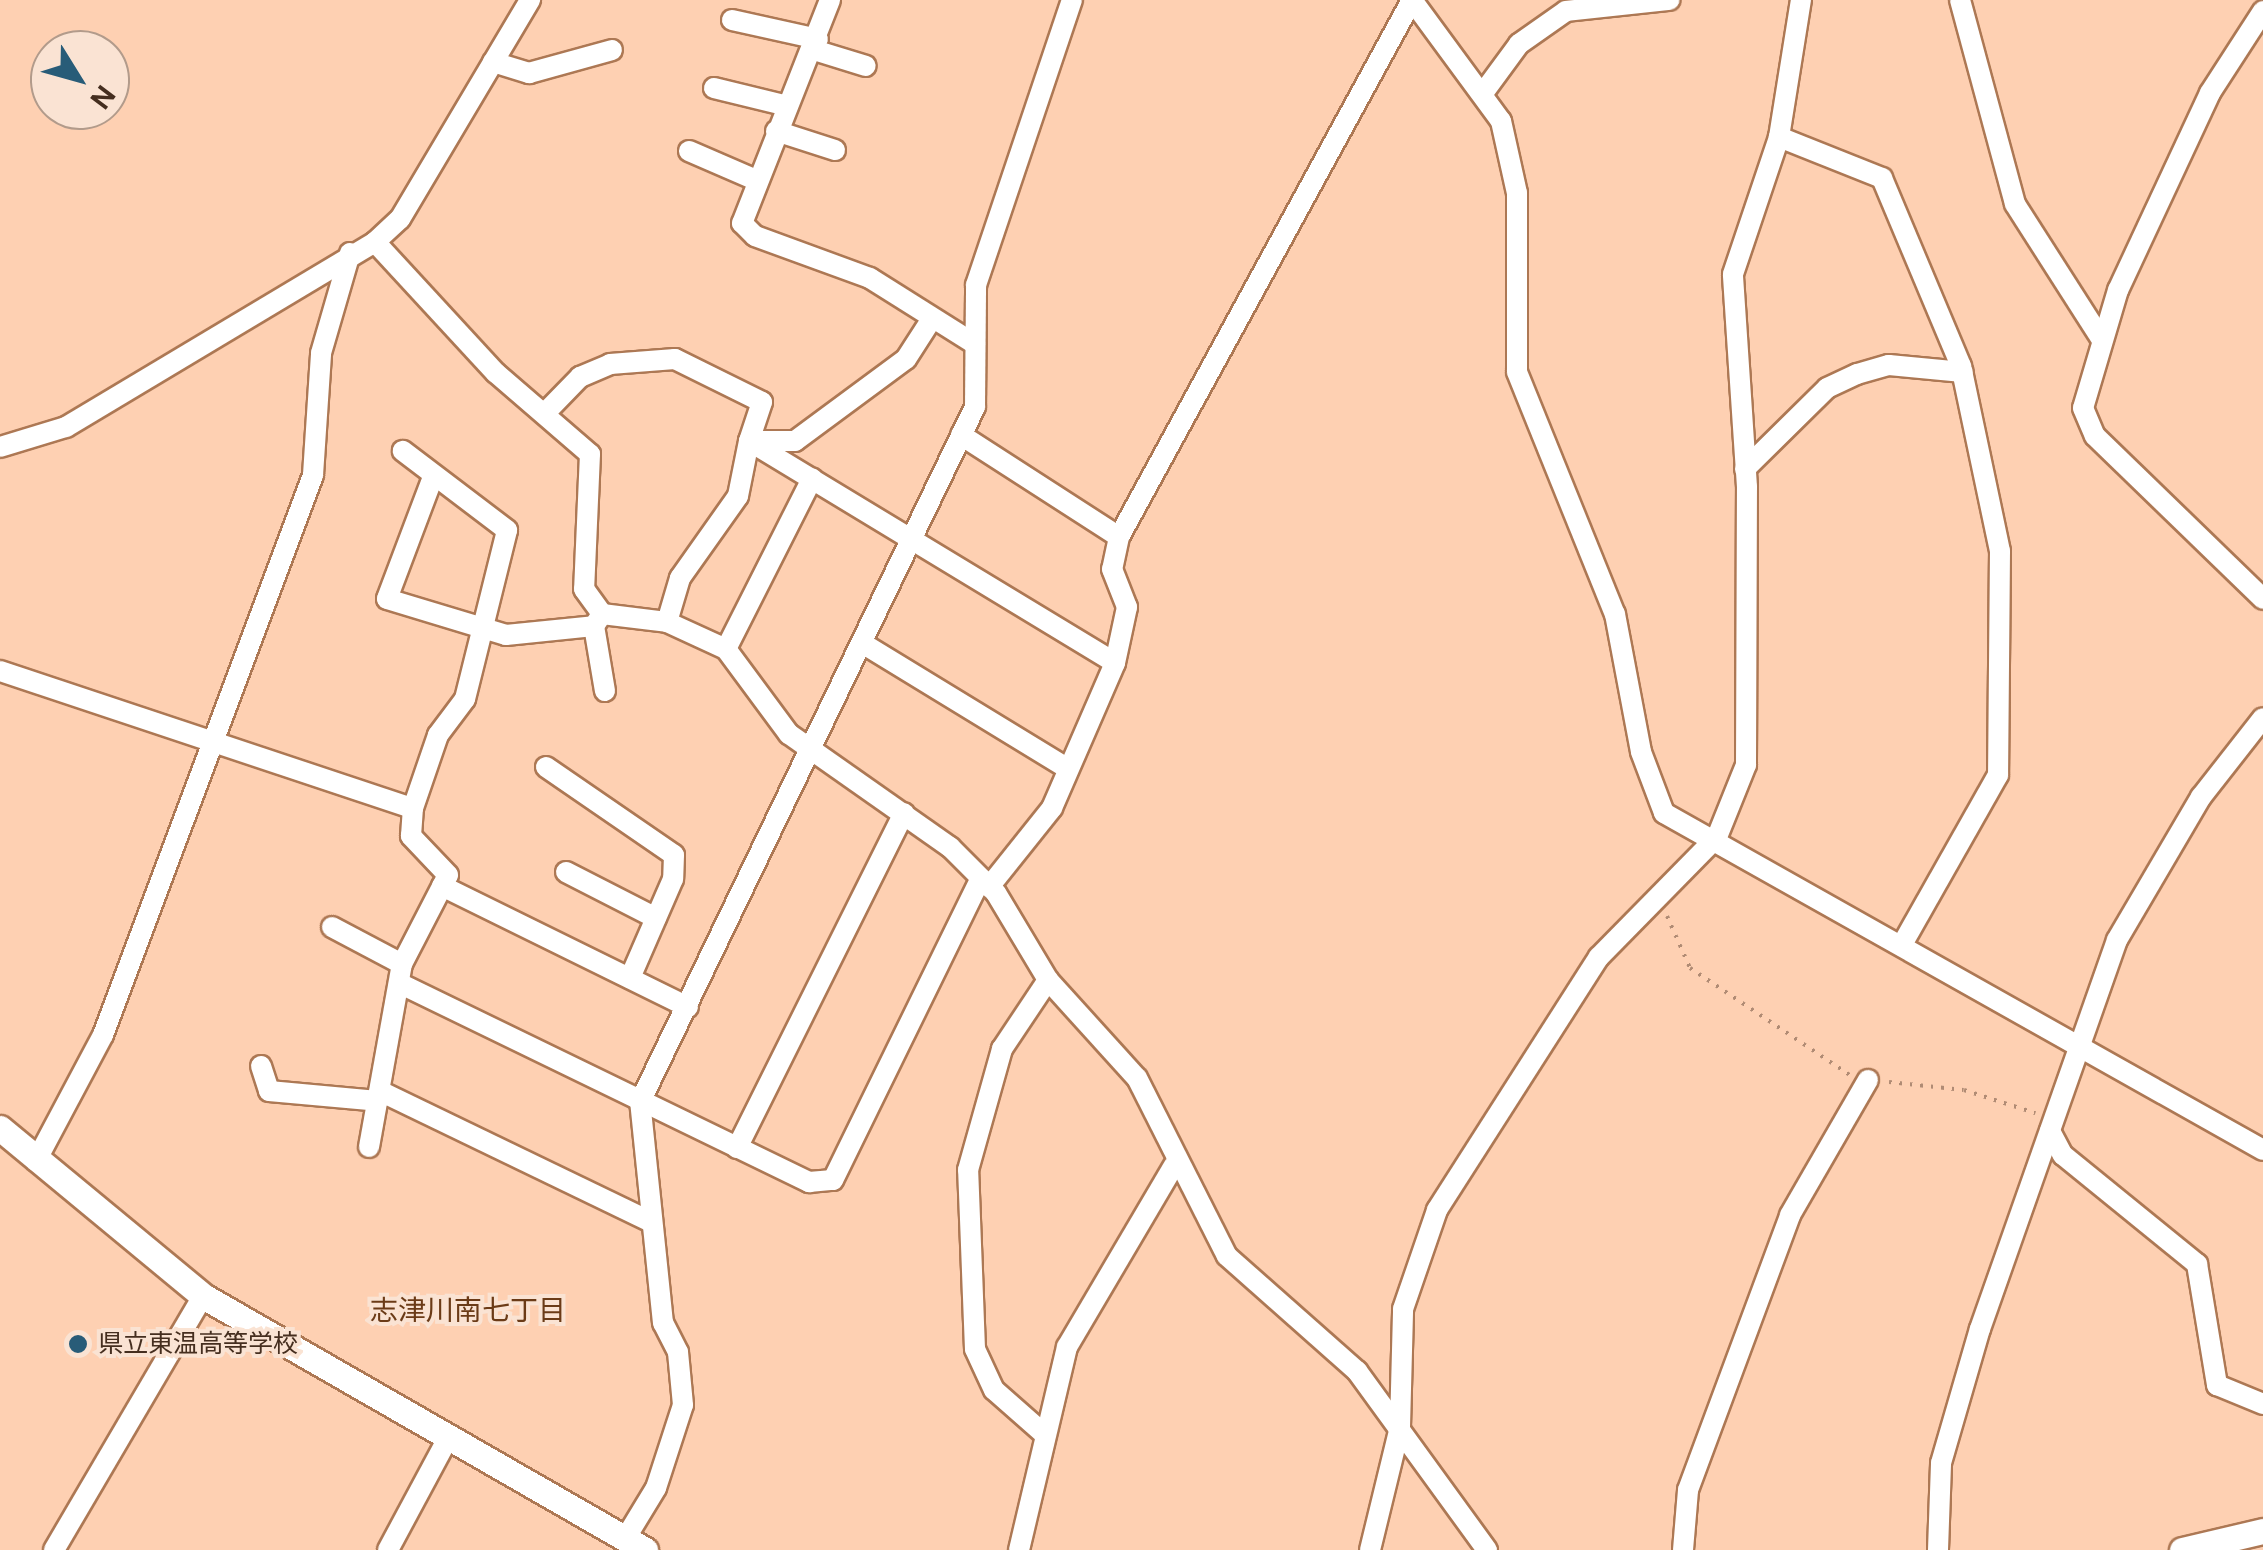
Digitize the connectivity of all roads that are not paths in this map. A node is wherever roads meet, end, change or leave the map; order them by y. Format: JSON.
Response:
{"nodes":[{"id":1,"x":530,"y":0,"type":"edge"},
{"id":2,"x":830,"y":0,"type":"edge"},
{"id":3,"x":1072,"y":0,"type":"edge"},
{"id":4,"x":1412,"y":0,"type":"edge"},
{"id":5,"x":1669,"y":0,"type":"edge"},
{"id":6,"x":1801,"y":0,"type":"edge"},
{"id":7,"x":1960,"y":0,"type":"edge"},
{"id":8,"x":2263,"y":10,"type":"edge"},
{"id":9,"x":732,"y":20,"type":"dead end"},
{"id":10,"x":816,"y":45,"type":"junction"},
{"id":11,"x":612,"y":50,"type":"dead end"},
{"id":12,"x":493,"y":62,"type":"junction"},
{"id":13,"x":866,"y":66,"type":"dead end"},
{"id":14,"x":714,"y":88,"type":"dead end"},
{"id":15,"x":1486,"y":89,"type":"junction"},
{"id":16,"x":788,"y":106,"type":"junction"},
{"id":17,"x":776,"y":130,"type":"junction"},
{"id":18,"x":1779,"y":137,"type":"junction"},
{"id":19,"x":834,"y":150,"type":"dead end"},
{"id":20,"x":689,"y":152,"type":"dead end"},
{"id":21,"x":756,"y":180,"type":"junction"},
{"id":22,"x":375,"y":242,"type":"junction"},
{"id":23,"x":350,"y":254,"type":"junction"},
{"id":24,"x":931,"y":320,"type":"junction"},
{"id":25,"x":2100,"y":337,"type":"junction"},
{"id":26,"x":975,"y":344,"type":"junction"},
{"id":27,"x":1962,"y":372,"type":"junction"},
{"id":28,"x":546,"y":412,"type":"junction"},
{"id":29,"x":961,"y":435,"type":"junction"},
{"id":30,"x":750,"y":442,"type":"junction"},
{"id":31,"x":0,"y":448,"type":"edge"},
{"id":32,"x":402,"y":451,"type":"dead end"},
{"id":33,"x":1745,"y":469,"type":"junction"},
{"id":34,"x":433,"y":478,"type":"junction"},
{"id":35,"x":812,"y":479,"type":"junction"},
{"id":36,"x":1119,"y":536,"type":"junction"},
{"id":37,"x":911,"y":540,"type":"junction"},
{"id":38,"x":2263,"y":598,"type":"edge"},
{"id":39,"x":598,"y":620,"type":"junction"},
{"id":40,"x":667,"y":622,"type":"junction"},
{"id":41,"x":487,"y":629,"type":"junction"},
{"id":42,"x":862,"y":643,"type":"junction"},
{"id":43,"x":726,"y":649,"type":"junction"},
{"id":44,"x":1114,"y":663,"type":"junction"},
{"id":45,"x":0,"y":671,"type":"edge"},
{"id":46,"x":604,"y":691,"type":"dead end"},
{"id":47,"x":2263,"y":718,"type":"edge"},
{"id":48,"x":210,"y":746,"type":"junction"},
{"id":49,"x":812,"y":748,"type":"junction"},
{"id":50,"x":1065,"y":766,"type":"junction"},
{"id":51,"x":546,"y":767,"type":"dead end"},
{"id":52,"x":413,"y":808,"type":"junction"},
{"id":53,"x":904,"y":814,"type":"junction"},
{"id":54,"x":1717,"y":837,"type":"junction"},
{"id":55,"x":566,"y":872,"type":"dead end"},
{"id":56,"x":985,"y":883,"type":"junction"},
{"id":57,"x":442,"y":886,"type":"junction"},
{"id":58,"x":656,"y":918,"type":"junction"},
{"id":59,"x":332,"y":927,"type":"dead end"},
{"id":60,"x":1902,"y":945,"type":"junction"},
{"id":61,"x":401,"y":974,"type":"junction"},
{"id":62,"x":630,"y":978,"type":"junction"},
{"id":63,"x":1048,"y":980,"type":"junction"},
{"id":64,"x":688,"y":1007,"type":"junction"},
{"id":65,"x":2080,"y":1047,"type":"junction"},
{"id":66,"x":261,"y":1066,"type":"dead end"},
{"id":67,"x":1868,"y":1080,"type":"road end"},
{"id":68,"x":379,"y":1096,"type":"junction"},
{"id":69,"x":640,"y":1102,"type":"junction"},
{"id":70,"x":2052,"y":1125,"type":"junction"},
{"id":71,"x":0,"y":1128,"type":"edge"},
{"id":72,"x":369,"y":1147,"type":"dead end"},
{"id":73,"x":737,"y":1148,"type":"junction"},
{"id":74,"x":2263,"y":1150,"type":"edge"},
{"id":75,"x":36,"y":1161,"type":"junction"},
{"id":76,"x":1174,"y":1165,"type":"junction"},
{"id":77,"x":651,"y":1222,"type":"junction"},
{"id":78,"x":203,"y":1296,"type":"junction"},
{"id":79,"x":2263,"y":1404,"type":"edge"},
{"id":80,"x":1400,"y":1427,"type":"junction"},
{"id":81,"x":1043,"y":1433,"type":"junction"},
{"id":82,"x":447,"y":1440,"type":"junction"},
{"id":83,"x":2263,"y":1531,"type":"edge"},
{"id":84,"x":635,"y":1544,"type":"edge"},
{"id":85,"x":54,"y":1550,"type":"edge"},
{"id":86,"x":388,"y":1550,"type":"edge"},
{"id":87,"x":1018,"y":1550,"type":"edge"},
{"id":88,"x":1370,"y":1550,"type":"edge"},
{"id":89,"x":1486,"y":1550,"type":"edge"},
{"id":90,"x":1684,"y":1550,"type":"edge"},
{"id":91,"x":1938,"y":1550,"type":"edge"},
{"id":92,"x":2182,"y":1550,"type":"edge"}],
"edges":[{"from":1,"to":12,"type":"street"},
{"from":2,"to":10,"type":"street"},
{"from":3,"to":26,"type":"street"},
{"from":4,"to":15,"type":"street"},
{"from":4,"to":36,"type":"street"},
{"from":5,"to":15,"type":"street"},
{"from":6,"to":18,"type":"street"},
{"from":7,"to":25,"type":"street"},
{"from":8,"to":25,"type":"street"},
{"from":9,"to":10,"type":"street"},
{"from":10,"to":13,"type":"street"},
{"from":10,"to":16,"type":"street"},
{"from":11,"to":12,"type":"street"},
{"from":12,"to":22,"type":"street"},
{"from":14,"to":16,"type":"street"},
{"from":15,"to":54,"type":"street"},
{"from":16,"to":17,"type":"street"},
{"from":17,"to":19,"type":"street"},
{"from":17,"to":21,"type":"street"},
{"from":18,"to":27,"type":"street"},
{"from":18,"to":33,"type":"street"},
{"from":20,"to":21,"type":"street"},
{"from":21,"to":24,"type":"street"},
{"from":22,"to":23,"type":"street"},
{"from":22,"to":28,"type":"street"},
{"from":23,"to":31,"type":"street"},
{"from":23,"to":48,"type":"street"},
{"from":24,"to":26,"type":"street"},
{"from":24,"to":30,"type":"street"},
{"from":25,"to":38,"type":"street"},
{"from":26,"to":29,"type":"street"},
{"from":27,"to":33,"type":"street"},
{"from":27,"to":60,"type":"street"},
{"from":28,"to":30,"type":"street"},
{"from":28,"to":39,"type":"street"},
{"from":29,"to":36,"type":"street"},
{"from":29,"to":37,"type":"street"},
{"from":30,"to":35,"type":"street"},
{"from":30,"to":40,"type":"street"},
{"from":32,"to":34,"type":"street"},
{"from":33,"to":54,"type":"street"},
{"from":34,"to":41,"type":"street"},
{"from":34,"to":41,"type":"street"},
{"from":35,"to":37,"type":"street"},
{"from":35,"to":43,"type":"street"},
{"from":36,"to":44,"type":"street"},
{"from":37,"to":42,"type":"street"},
{"from":37,"to":44,"type":"street"},
{"from":39,"to":40,"type":"street"},
{"from":39,"to":41,"type":"street"},
{"from":39,"to":46,"type":"street"},
{"from":40,"to":43,"type":"street"},
{"from":41,"to":52,"type":"street"},
{"from":42,"to":49,"type":"street"},
{"from":42,"to":50,"type":"street"},
{"from":43,"to":49,"type":"street"},
{"from":44,"to":50,"type":"street"},
{"from":45,"to":48,"type":"street"},
{"from":47,"to":65,"type":"street"},
{"from":48,"to":52,"type":"street"},
{"from":48,"to":75,"type":"street"},
{"from":49,"to":53,"type":"street"},
{"from":49,"to":64,"type":"street"},
{"from":50,"to":56,"type":"street"},
{"from":51,"to":58,"type":"street"},
{"from":52,"to":57,"type":"street"},
{"from":53,"to":56,"type":"street"},
{"from":53,"to":73,"type":"street"},
{"from":54,"to":60,"type":"street"},
{"from":54,"to":80,"type":"street"},
{"from":55,"to":58,"type":"street"},
{"from":56,"to":63,"type":"street"},
{"from":56,"to":73,"type":"street"},
{"from":57,"to":61,"type":"street"},
{"from":57,"to":62,"type":"street"},
{"from":58,"to":62,"type":"street"},
{"from":59,"to":61,"type":"street"},
{"from":60,"to":65,"type":"street"},
{"from":61,"to":68,"type":"street"},
{"from":61,"to":69,"type":"street"},
{"from":62,"to":64,"type":"street"},
{"from":63,"to":76,"type":"street"},
{"from":63,"to":81,"type":"street"},
{"from":64,"to":69,"type":"street"},
{"from":65,"to":70,"type":"street"},
{"from":65,"to":74,"type":"street"},
{"from":66,"to":68,"type":"street"},
{"from":67,"to":90,"type":"street"},
{"from":68,"to":72,"type":"street"},
{"from":68,"to":77,"type":"street"},
{"from":69,"to":73,"type":"street"},
{"from":69,"to":77,"type":"street"},
{"from":70,"to":79,"type":"street"},
{"from":70,"to":91,"type":"street"},
{"from":71,"to":75,"type":"street"},
{"from":75,"to":78,"type":"street"},
{"from":76,"to":80,"type":"street"},
{"from":76,"to":81,"type":"street"},
{"from":77,"to":84,"type":"street"},
{"from":78,"to":82,"type":"street"},
{"from":78,"to":85,"type":"street"},
{"from":80,"to":88,"type":"street"},
{"from":80,"to":89,"type":"street"},
{"from":81,"to":87,"type":"street"},
{"from":82,"to":84,"type":"street"},
{"from":82,"to":86,"type":"street"},
{"from":83,"to":92,"type":"street"}]}
